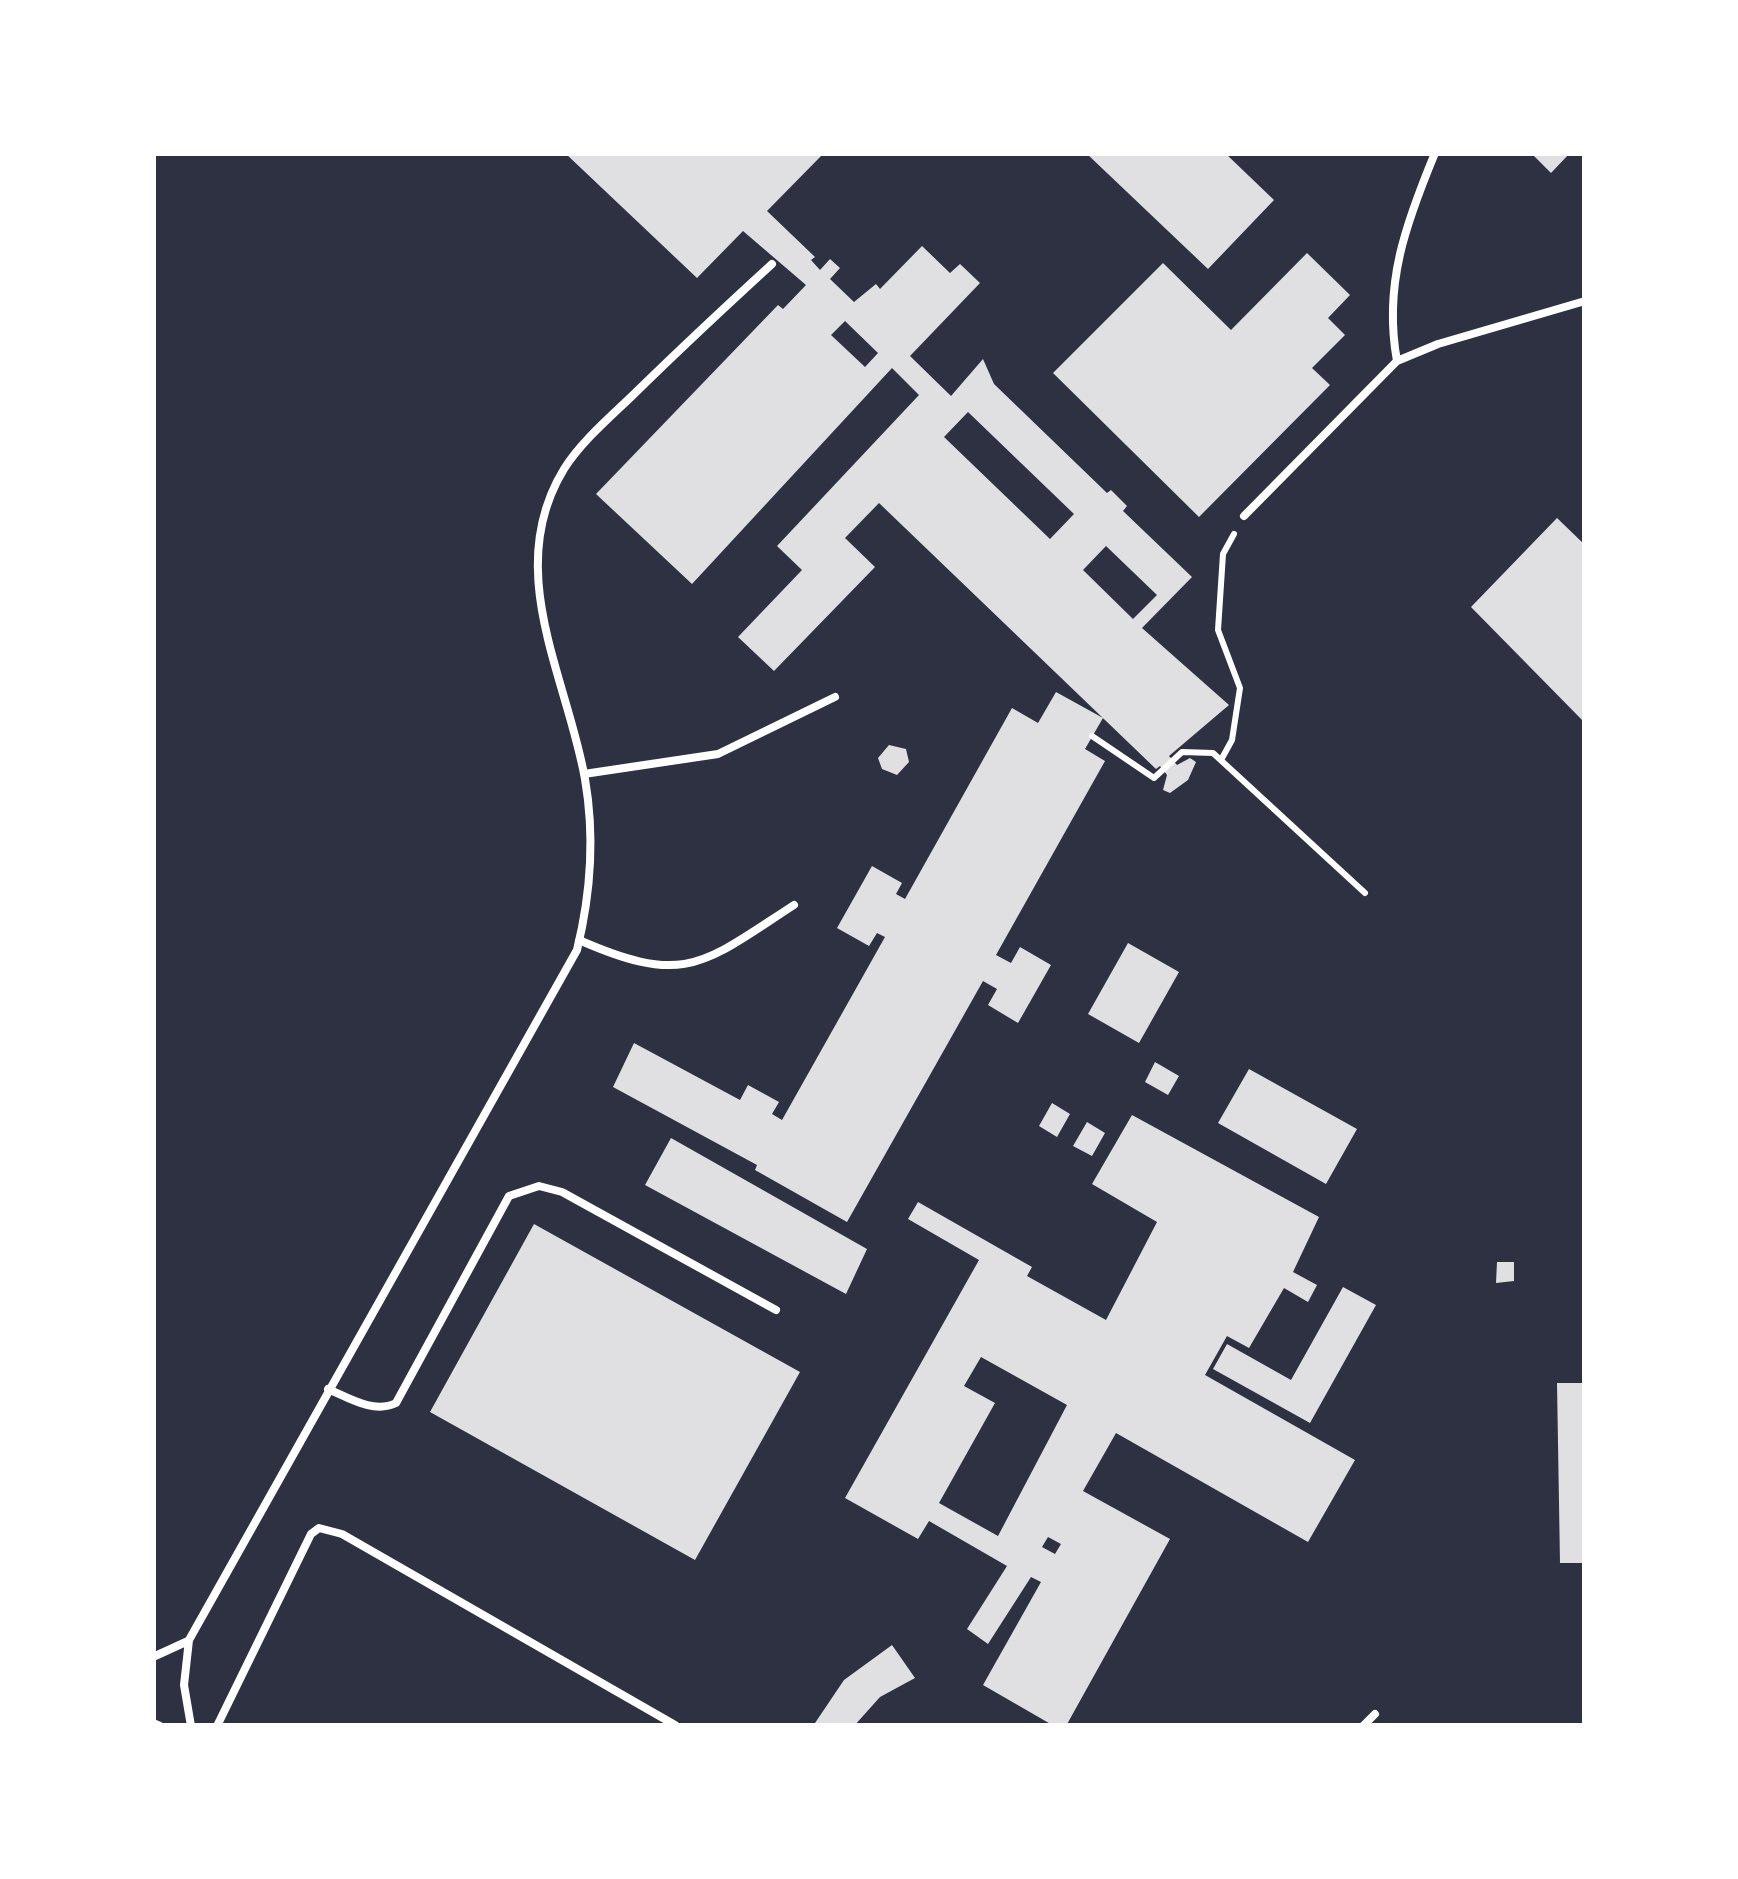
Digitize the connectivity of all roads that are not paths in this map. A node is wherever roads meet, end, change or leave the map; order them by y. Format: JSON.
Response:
{"nodes":[{"id":1,"x":1435,"y":153,"type":"edge"},
{"id":2,"x":772,"y":263,"type":"dead end"},
{"id":3,"x":1585,"y":301,"type":"edge"},
{"id":4,"x":1397,"y":362,"type":"junction"},
{"id":5,"x":1244,"y":515,"type":"road end"},
{"id":6,"x":835,"y":697,"type":"dead end"},
{"id":7,"x":584,"y":774,"type":"junction"},
{"id":8,"x":794,"y":904,"type":"dead end"},
{"id":9,"x":579,"y":940,"type":"junction"},
{"id":10,"x":776,"y":1310,"type":"dead end"},
{"id":11,"x":328,"y":1389,"type":"junction"},
{"id":12,"x":189,"y":1640,"type":"junction"},
{"id":13,"x":153,"y":1657,"type":"edge"},
{"id":14,"x":1375,"y":1714,"type":"dead end"},
{"id":15,"x":191,"y":1726,"type":"edge"},
{"id":16,"x":217,"y":1726,"type":"edge"},
{"id":17,"x":675,"y":1726,"type":"edge"},
{"id":18,"x":1364,"y":1726,"type":"edge"}],
"edges":[{"from":1,"to":4,"type":"lane"},
{"from":2,"to":7,"type":"lane"},
{"from":3,"to":4,"type":"lane"},
{"from":4,"to":5,"type":"lane"},
{"from":6,"to":7,"type":"lane"},
{"from":7,"to":9,"type":"lane"},
{"from":8,"to":9,"type":"lane"},
{"from":9,"to":11,"type":"lane"},
{"from":10,"to":11,"type":"lane"},
{"from":11,"to":12,"type":"lane"},
{"from":12,"to":13,"type":"lane"},
{"from":12,"to":15,"type":"lane"},
{"from":14,"to":18,"type":"lane"},
{"from":16,"to":17,"type":"lane"}]}
